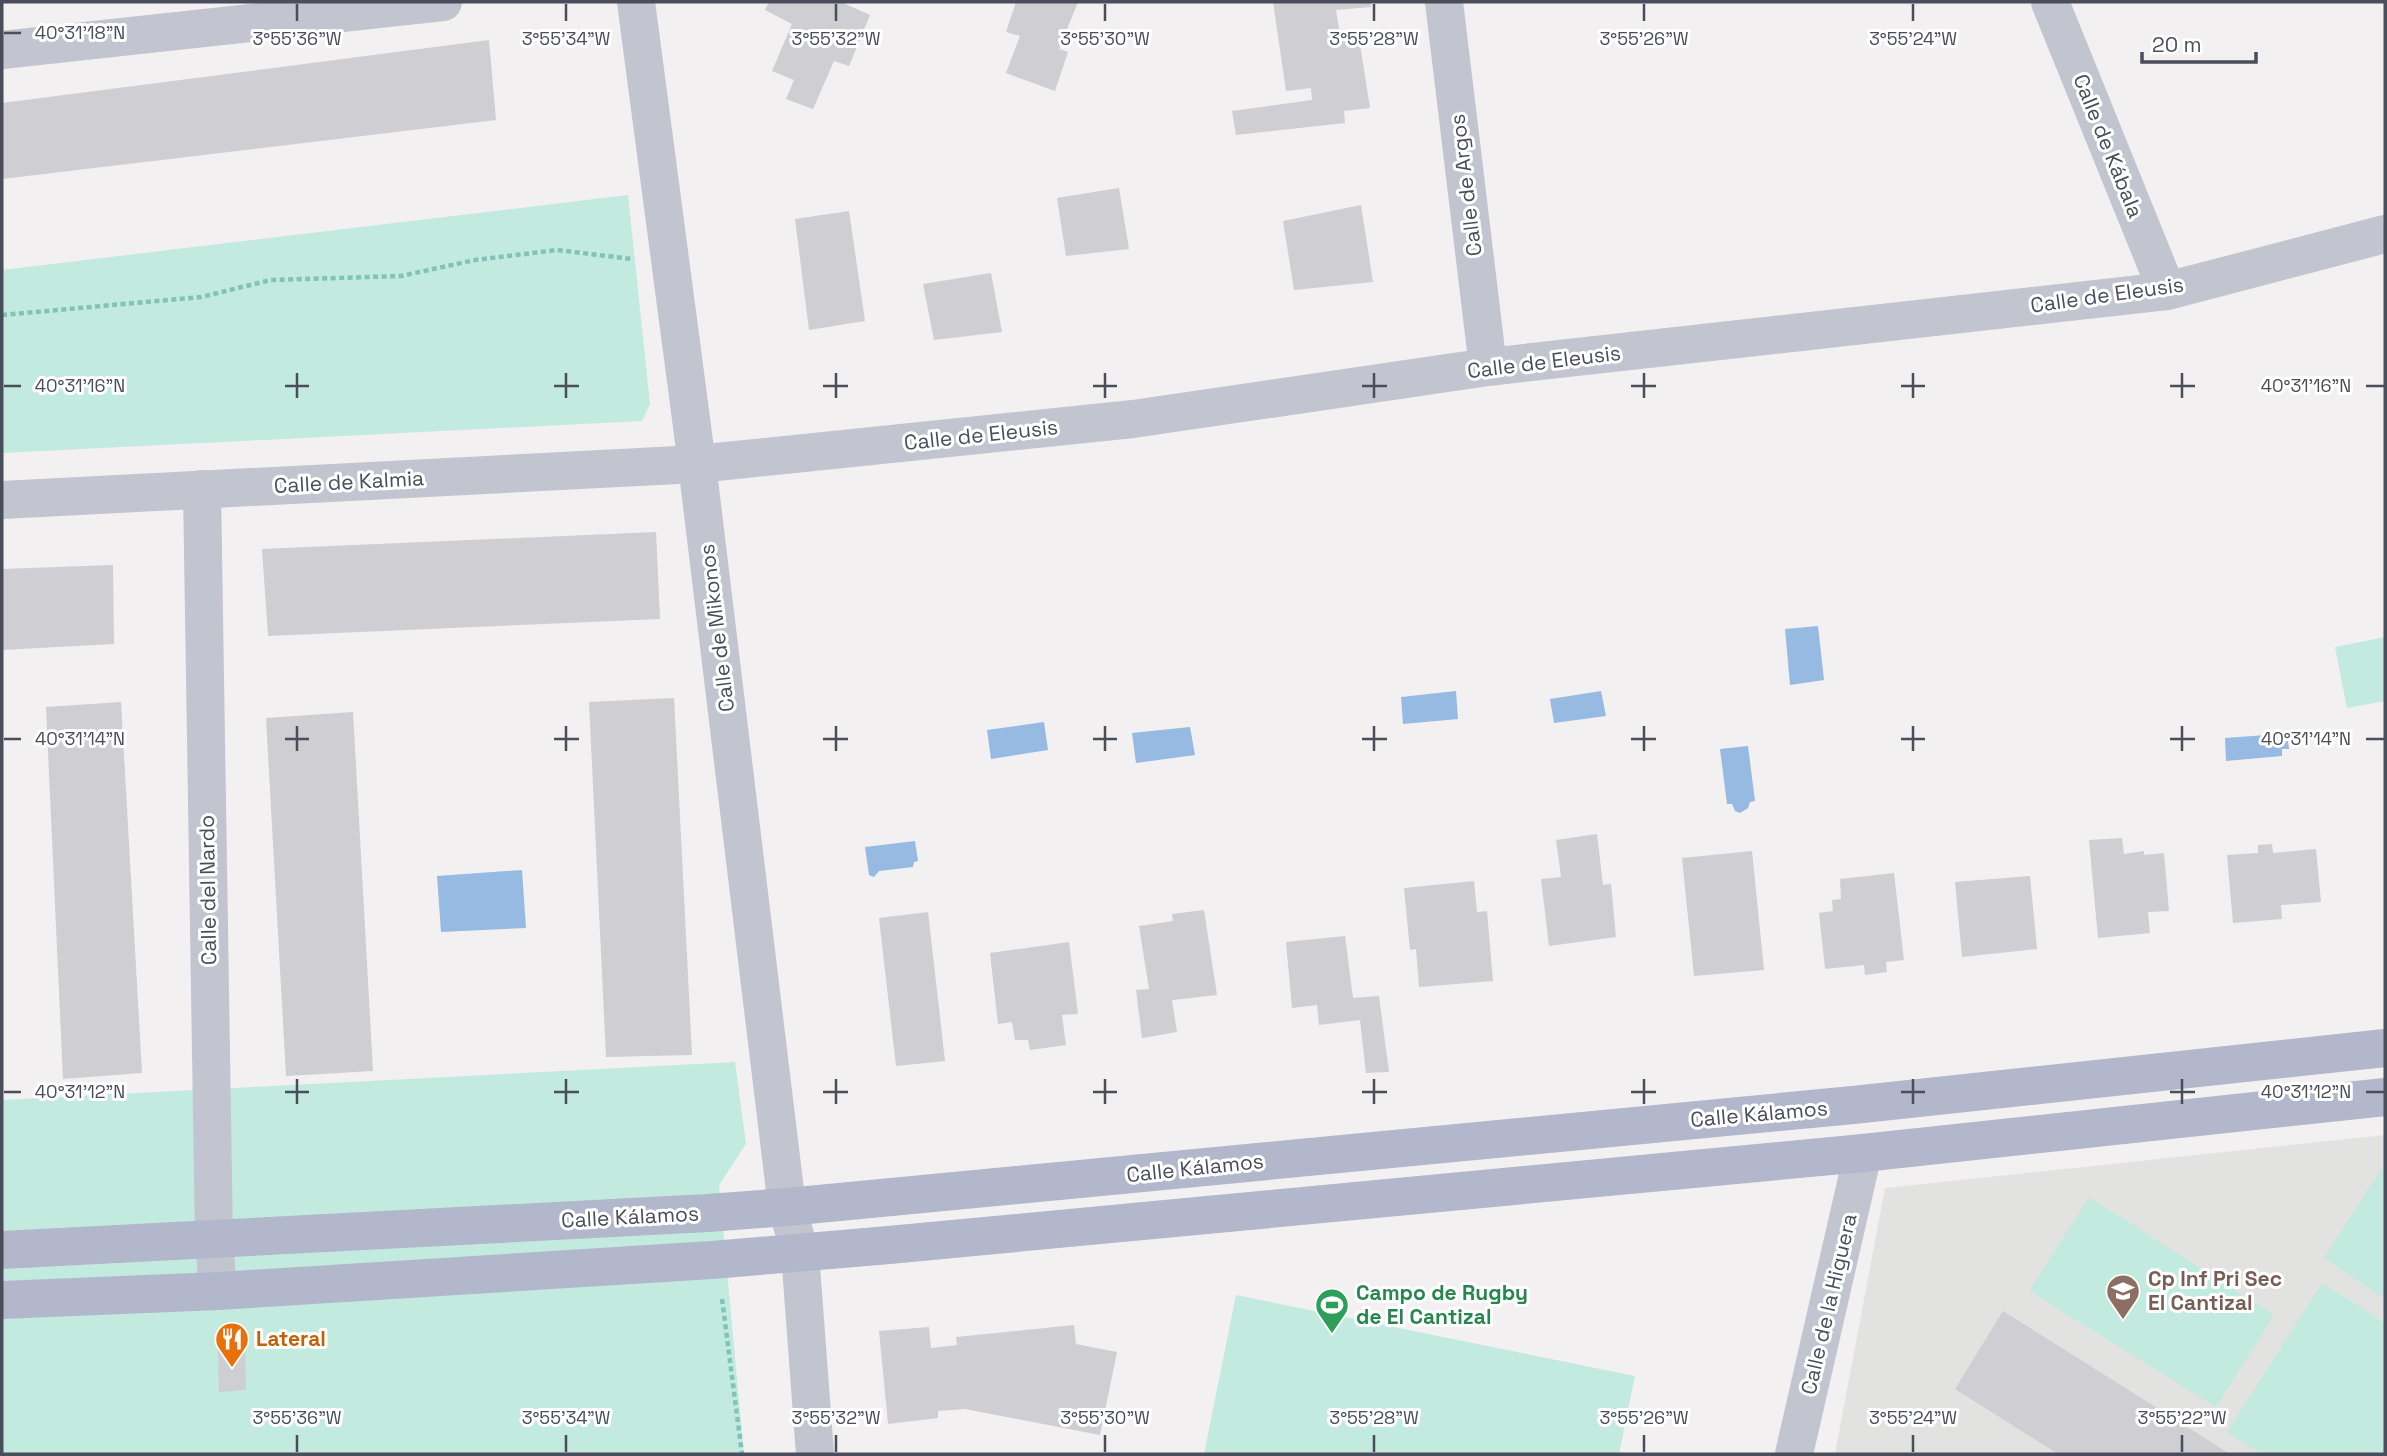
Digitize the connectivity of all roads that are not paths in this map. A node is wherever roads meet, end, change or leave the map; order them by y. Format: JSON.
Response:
{"nodes":[{"id":1,"x":443,"y":2,"type":"edge"},
{"id":2,"x":636,"y":2,"type":"edge"},
{"id":3,"x":1444,"y":2,"type":"edge"},
{"id":4,"x":2050,"y":2,"type":"edge"},
{"id":5,"x":2,"y":50,"type":"edge"},
{"id":6,"x":2385,"y":234,"type":"edge"},
{"id":7,"x":2167,"y":290,"type":"junction"},
{"id":8,"x":1488,"y":367,"type":"junction"},
{"id":9,"x":697,"y":464,"type":"junction"},
{"id":10,"x":202,"y":489,"type":"junction"},
{"id":11,"x":2,"y":500,"type":"edge"},
{"id":12,"x":2385,"y":1048,"type":"edge"},
{"id":13,"x":2385,"y":1097,"type":"edge"},
{"id":14,"x":1863,"y":1153,"type":"junction"},
{"id":15,"x":788,"y":1207,"type":"junction"},
{"id":16,"x":214,"y":1240,"type":"junction"},
{"id":17,"x":2,"y":1250,"type":"edge"},
{"id":18,"x":800,"y":1253,"type":"junction"},
{"id":19,"x":218,"y":1290,"type":"junction"},
{"id":20,"x":2,"y":1300,"type":"edge"},
{"id":21,"x":815,"y":1454,"type":"edge"},
{"id":22,"x":1794,"y":1454,"type":"edge"}],
"edges":[{"from":1,"to":5,"type":"street"},
{"from":2,"to":9,"type":"street","name":"Calle de Mikonos"},
{"from":3,"to":8,"type":"street","name":"Calle de Argos"},
{"from":4,"to":7,"type":"street","name":"Calle de Kábala"},
{"from":6,"to":7,"type":"street","name":"Calle de Eleusis"},
{"from":7,"to":8,"type":"street","name":"Calle de Eleusis"},
{"from":8,"to":9,"type":"street","name":"Calle de Eleusis"},
{"from":9,"to":10,"type":"street","name":"Calle de Kalmia"},
{"from":9,"to":15,"type":"street","name":"Calle de Mikonos"},
{"from":10,"to":11,"type":"street","name":"Calle de Kalmia"},
{"from":10,"to":16,"type":"street","name":"Calle del Nardo"},
{"from":12,"to":15,"type":"main road","name":"Calle Kálamos"},
{"from":13,"to":14,"type":"main road"},
{"from":14,"to":18,"type":"main road"},
{"from":14,"to":22,"type":"street","name":"Calle de la Higuera"},
{"from":15,"to":16,"type":"main road","name":"Calle Kálamos"},
{"from":15,"to":18,"type":"street","name":"Calle de Mikonos"},
{"from":16,"to":17,"type":"main road","name":"Calle Kálamos"},
{"from":16,"to":19,"type":"street","name":"Calle del Nardo"},
{"from":18,"to":19,"type":"main road"},
{"from":18,"to":21,"type":"street","name":"Calle de Mikonos"},
{"from":19,"to":20,"type":"main road"}]}
